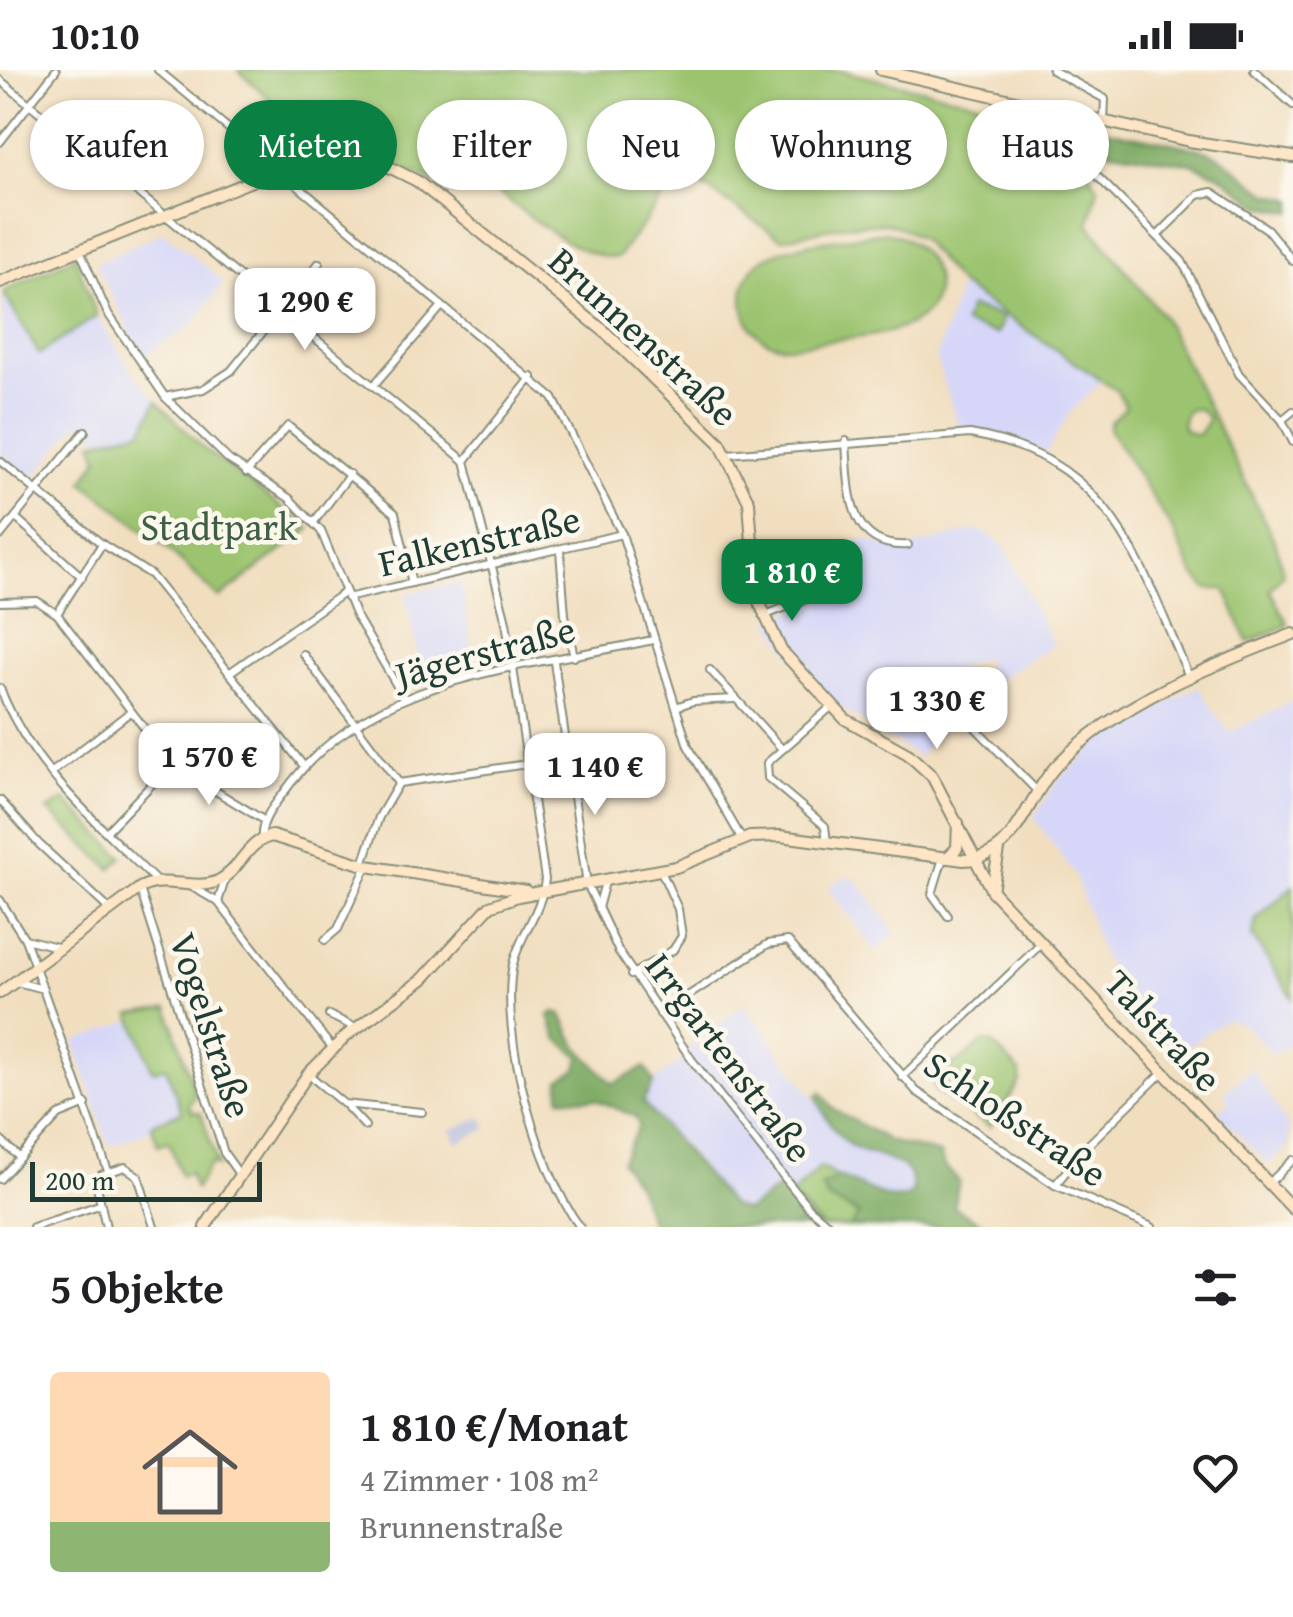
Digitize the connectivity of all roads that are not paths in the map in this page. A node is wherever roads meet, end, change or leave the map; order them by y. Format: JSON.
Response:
{"nodes":[{"id":1,"x":56,"y":70,"type":"edge"},
{"id":2,"x":158,"y":70,"type":"edge"},
{"id":3,"x":881,"y":70,"type":"edge"},
{"id":4,"x":1052,"y":70,"type":"edge"},
{"id":5,"x":1254,"y":70,"type":"edge"},
{"id":6,"x":0,"y":80,"type":"edge"},
{"id":7,"x":1012,"y":100,"type":"edge"},
{"id":8,"x":1105,"y":100,"type":"edge"},
{"id":9,"x":28,"y":104,"type":"junction"},
{"id":10,"x":1293,"y":105,"type":"edge"},
{"id":11,"x":1109,"y":122,"type":"edge"},
{"id":12,"x":224,"y":125,"type":"edge"},
{"id":13,"x":0,"y":142,"type":"edge"},
{"id":14,"x":1293,"y":158,"type":"edge"},
{"id":15,"x":397,"y":173,"type":"edge"},
{"id":16,"x":1109,"y":187,"type":"edge"},
{"id":17,"x":232,"y":190,"type":"edge"},
{"id":18,"x":302,"y":190,"type":"edge"},
{"id":19,"x":168,"y":217,"type":"junction"},
{"id":20,"x":1160,"y":234,"type":"junction"},
{"id":21,"x":80,"y":251,"type":"junction"},
{"id":22,"x":1293,"y":262,"type":"edge"},
{"id":23,"x":318,"y":264,"type":"dead end"},
{"id":24,"x":0,"y":282,"type":"edge"},
{"id":25,"x":442,"y":306,"type":"junction"},
{"id":26,"x":282,"y":310,"type":"junction"},
{"id":27,"x":532,"y":377,"type":"junction"},
{"id":28,"x":372,"y":386,"type":"junction"},
{"id":29,"x":165,"y":397,"type":"junction"},
{"id":30,"x":1293,"y":411,"type":"edge"},
{"id":31,"x":1282,"y":420,"type":"junction"},
{"id":32,"x":84,"y":431,"type":"dead end"},
{"id":33,"x":846,"y":441,"type":"junction"},
{"id":34,"x":1293,"y":442,"type":"edge"},
{"id":35,"x":727,"y":454,"type":"junction"},
{"id":36,"x":0,"y":460,"type":"edge"},
{"id":37,"x":465,"y":460,"type":"junction"},
{"id":38,"x":246,"y":473,"type":"junction"},
{"id":39,"x":350,"y":474,"type":"junction"},
{"id":40,"x":36,"y":491,"type":"junction"},
{"id":41,"x":16,"y":517,"type":"junction"},
{"id":42,"x":314,"y":522,"type":"junction"},
{"id":43,"x":622,"y":534,"type":"junction"},
{"id":44,"x":0,"y":536,"type":"edge"},
{"id":45,"x":102,"y":544,"type":"junction"},
{"id":46,"x":908,"y":545,"type":"dead end"},
{"id":47,"x":560,"y":550,"type":"junction"},
{"id":48,"x":493,"y":564,"type":"junction"},
{"id":49,"x":82,"y":577,"type":"junction"},
{"id":50,"x":412,"y":583,"type":"junction"},
{"id":51,"x":346,"y":595,"type":"junction"},
{"id":52,"x":809,"y":598,"type":"dead end"},
{"id":53,"x":0,"y":602,"type":"edge"},
{"id":54,"x":57,"y":614,"type":"junction"},
{"id":55,"x":762,"y":617,"type":"junction"},
{"id":56,"x":1293,"y":634,"type":"edge"},
{"id":57,"x":653,"y":640,"type":"junction"},
{"id":58,"x":303,"y":654,"type":"dead end"},
{"id":59,"x":574,"y":657,"type":"junction"},
{"id":60,"x":554,"y":662,"type":"junction"},
{"id":61,"x":514,"y":667,"type":"junction"},
{"id":62,"x":710,"y":670,"type":"dead end"},
{"id":63,"x":228,"y":673,"type":"junction"},
{"id":64,"x":938,"y":679,"type":"dead end"},
{"id":65,"x":1190,"y":680,"type":"junction"},
{"id":66,"x":0,"y":688,"type":"edge"},
{"id":67,"x":404,"y":698,"type":"junction"},
{"id":68,"x":736,"y":699,"type":"junction"},
{"id":69,"x":676,"y":707,"type":"junction"},
{"id":70,"x":831,"y":707,"type":"junction"},
{"id":71,"x":129,"y":714,"type":"junction"},
{"id":72,"x":356,"y":726,"type":"junction"},
{"id":73,"x":782,"y":749,"type":"junction"},
{"id":74,"x":567,"y":758,"type":"junction"},
{"id":75,"x":176,"y":759,"type":"junction"},
{"id":76,"x":528,"y":764,"type":"junction"},
{"id":77,"x":303,"y":765,"type":"junction"},
{"id":78,"x":51,"y":773,"type":"junction"},
{"id":79,"x":399,"y":783,"type":"junction"},
{"id":80,"x":1036,"y":791,"type":"junction"},
{"id":81,"x":0,"y":800,"type":"edge"},
{"id":82,"x":958,"y":818,"type":"junction"},
{"id":83,"x":265,"y":821,"type":"junction"},
{"id":84,"x":106,"y":832,"type":"junction"},
{"id":85,"x":262,"y":838,"type":"junction"},
{"id":86,"x":742,"y":839,"type":"junction"},
{"id":87,"x":827,"y":842,"type":"junction"},
{"id":88,"x":999,"y":849,"type":"junction"},
{"id":89,"x":945,"y":857,"type":"junction"},
{"id":90,"x":975,"y":859,"type":"junction"},
{"id":91,"x":365,"y":866,"type":"junction"},
{"id":92,"x":661,"y":870,"type":"junction"},
{"id":93,"x":230,"y":872,"type":"junction"},
{"id":94,"x":155,"y":880,"type":"junction"},
{"id":95,"x":606,"y":881,"type":"junction"},
{"id":96,"x":181,"y":883,"type":"junction"},
{"id":97,"x":587,"y":884,"type":"junction"},
{"id":98,"x":490,"y":886,"type":"junction"},
{"id":99,"x":140,"y":888,"type":"junction"},
{"id":100,"x":542,"y":892,"type":"junction"},
{"id":101,"x":992,"y":892,"type":"junction"},
{"id":102,"x":0,"y":900,"type":"edge"},
{"id":103,"x":218,"y":902,"type":"junction"},
{"id":104,"x":490,"y":906,"type":"junction"},
{"id":105,"x":598,"y":909,"type":"junction"},
{"id":106,"x":110,"y":910,"type":"junction"},
{"id":107,"x":948,"y":916,"type":"dead end"},
{"id":108,"x":25,"y":938,"type":"junction"},
{"id":109,"x":325,"y":940,"type":"dead end"},
{"id":110,"x":1041,"y":944,"type":"junction"},
{"id":111,"x":57,"y":947,"type":"junction"},
{"id":112,"x":35,"y":965,"type":"junction"},
{"id":113,"x":631,"y":974,"type":"junction"},
{"id":114,"x":14,"y":982,"type":"junction"},
{"id":115,"x":44,"y":989,"type":"junction"},
{"id":116,"x":0,"y":993,"type":"edge"},
{"id":117,"x":660,"y":1014,"type":"junction"},
{"id":118,"x":329,"y":1015,"type":"dead end"},
{"id":119,"x":354,"y":1026,"type":"dead end"},
{"id":120,"x":332,"y":1048,"type":"junction"},
{"id":121,"x":308,"y":1074,"type":"junction"},
{"id":122,"x":1162,"y":1074,"type":"junction"},
{"id":123,"x":902,"y":1076,"type":"junction"},
{"id":124,"x":86,"y":1104,"type":"junction"},
{"id":125,"x":344,"y":1104,"type":"junction"},
{"id":126,"x":422,"y":1112,"type":"dead end"},
{"id":127,"x":366,"y":1126,"type":"dead end"},
{"id":128,"x":0,"y":1140,"type":"edge"},
{"id":129,"x":18,"y":1156,"type":"junction"},
{"id":130,"x":1293,"y":1160,"type":"edge"},
{"id":131,"x":108,"y":1171,"type":"junction"},
{"id":132,"x":239,"y":1174,"type":"junction"},
{"id":133,"x":0,"y":1179,"type":"edge"},
{"id":134,"x":1269,"y":1183,"type":"junction"},
{"id":135,"x":1055,"y":1185,"type":"junction"},
{"id":136,"x":99,"y":1205,"type":"junction"},
{"id":137,"x":1293,"y":1208,"type":"edge"},
{"id":138,"x":33,"y":1227,"type":"edge"},
{"id":139,"x":106,"y":1227,"type":"edge"},
{"id":140,"x":154,"y":1227,"type":"edge"},
{"id":141,"x":204,"y":1227,"type":"edge"},
{"id":142,"x":580,"y":1227,"type":"edge"},
{"id":143,"x":832,"y":1227,"type":"edge"},
{"id":144,"x":1152,"y":1227,"type":"edge"}],
"edges":[{"from":1,"to":9,"type":"street"},
{"from":2,"to":12,"type":"street"},
{"from":3,"to":7,"type":"street"},
{"from":4,"to":8,"type":"street"},
{"from":5,"to":10,"type":"street"},
{"from":6,"to":9,"type":"street"},
{"from":9,"to":13,"type":"street"},
{"from":9,"to":19,"type":"street"},
{"from":11,"to":14,"type":"street"},
{"from":15,"to":35,"type":"street","name":"Brunnenstraße"},
{"from":16,"to":20,"type":"street"},
{"from":17,"to":19,"type":"street","name":"Brunnenstraße"},
{"from":18,"to":25,"type":"street"},
{"from":19,"to":21,"type":"street","name":"Brunnenstraße"},
{"from":19,"to":26,"type":"street"},
{"from":20,"to":22,"type":"street"},
{"from":20,"to":31,"type":"street"},
{"from":21,"to":24,"type":"street","name":"Brunnenstraße"},
{"from":21,"to":29,"type":"street"},
{"from":23,"to":26,"type":"street"},
{"from":25,"to":27,"type":"street"},
{"from":25,"to":28,"type":"street"},
{"from":26,"to":28,"type":"street"},
{"from":26,"to":29,"type":"street"},
{"from":27,"to":37,"type":"street"},
{"from":27,"to":43,"type":"street"},
{"from":28,"to":37,"type":"street"},
{"from":29,"to":38,"type":"street"},
{"from":30,"to":31,"type":"street"},
{"from":31,"to":34,"type":"street"},
{"from":32,"to":40,"type":"street"},
{"from":33,"to":35,"type":"street"},
{"from":33,"to":46,"type":"street"},
{"from":33,"to":65,"type":"street"},
{"from":35,"to":55,"type":"street","name":"Brunnenstraße"},
{"from":36,"to":40,"type":"street"},
{"from":37,"to":48,"type":"street"},
{"from":38,"to":39,"type":"street"},
{"from":38,"to":42,"type":"street"},
{"from":39,"to":42,"type":"street"},
{"from":39,"to":50,"type":"street"},
{"from":40,"to":41,"type":"street"},
{"from":40,"to":45,"type":"street"},
{"from":41,"to":44,"type":"street"},
{"from":41,"to":49,"type":"street"},
{"from":42,"to":51,"type":"street"},
{"from":43,"to":47,"type":"street","name":"Falkenstraße"},
{"from":43,"to":57,"type":"street"},
{"from":45,"to":49,"type":"street"},
{"from":45,"to":63,"type":"street"},
{"from":47,"to":48,"type":"street","name":"Falkenstraße"},
{"from":47,"to":59,"type":"street"},
{"from":48,"to":50,"type":"street","name":"Falkenstraße"},
{"from":48,"to":61,"type":"street"},
{"from":49,"to":54,"type":"street"},
{"from":50,"to":51,"type":"street","name":"Falkenstraße"},
{"from":51,"to":63,"type":"street","name":"Falkenstraße"},
{"from":51,"to":67,"type":"street"},
{"from":52,"to":55,"type":"street"},
{"from":53,"to":54,"type":"street"},
{"from":54,"to":71,"type":"street"},
{"from":55,"to":70,"type":"street","name":"Brunnenstraße"},
{"from":56,"to":65,"type":"street"},
{"from":57,"to":59,"type":"street","name":"Jägerstraße"},
{"from":57,"to":69,"type":"street"},
{"from":58,"to":72,"type":"street"},
{"from":59,"to":60,"type":"street","name":"Jägerstraße"},
{"from":60,"to":61,"type":"street","name":"Jägerstraße"},
{"from":60,"to":74,"type":"street","name":"Irrgartenstraße"},
{"from":61,"to":67,"type":"street","name":"Jägerstraße"},
{"from":61,"to":76,"type":"street"},
{"from":62,"to":68,"type":"street"},
{"from":63,"to":77,"type":"street"},
{"from":64,"to":80,"type":"street"},
{"from":65,"to":80,"type":"street"},
{"from":66,"to":78,"type":"street"},
{"from":67,"to":72,"type":"street","name":"Jägerstraße"},
{"from":68,"to":69,"type":"street"},
{"from":68,"to":73,"type":"street"},
{"from":69,"to":86,"type":"street"},
{"from":70,"to":73,"type":"street"},
{"from":70,"to":82,"type":"street","name":"Brunnenstraße"},
{"from":71,"to":75,"type":"street"},
{"from":71,"to":78,"type":"street"},
{"from":72,"to":77,"type":"street","name":"Jägerstraße"},
{"from":72,"to":79,"type":"street"},
{"from":73,"to":87,"type":"street"},
{"from":74,"to":76,"type":"street"},
{"from":74,"to":97,"type":"street","name":"Irrgartenstraße"},
{"from":75,"to":83,"type":"street"},
{"from":75,"to":84,"type":"street"},
{"from":76,"to":79,"type":"street"},
{"from":76,"to":100,"type":"street"},
{"from":77,"to":83,"type":"street","name":"Jägerstraße"},
{"from":78,"to":84,"type":"street"},
{"from":79,"to":91,"type":"street"},
{"from":80,"to":88,"type":"street"},
{"from":81,"to":106,"type":"street"},
{"from":82,"to":89,"type":"street"},
{"from":82,"to":90,"type":"street","name":"Brunnenstraße"},
{"from":83,"to":85,"type":"street","name":"Jägerstraße"},
{"from":84,"to":94,"type":"street"},
{"from":85,"to":91,"type":"street"},
{"from":85,"to":93,"type":"street"},
{"from":86,"to":87,"type":"street"},
{"from":86,"to":92,"type":"street"},
{"from":87,"to":89,"type":"street"},
{"from":88,"to":90,"type":"street"},
{"from":88,"to":101,"type":"street"},
{"from":89,"to":90,"type":"street"},
{"from":89,"to":107,"type":"street"},
{"from":90,"to":101,"type":"street","name":"Talstraße"},
{"from":91,"to":98,"type":"street"},
{"from":91,"to":109,"type":"street"},
{"from":92,"to":95,"type":"street"},
{"from":92,"to":113,"type":"street"},
{"from":93,"to":96,"type":"street"},
{"from":93,"to":103,"type":"street"},
{"from":94,"to":96,"type":"street"},
{"from":94,"to":99,"type":"street"},
{"from":95,"to":97,"type":"street"},
{"from":95,"to":105,"type":"street"},
{"from":96,"to":103,"type":"street"},
{"from":97,"to":100,"type":"street"},
{"from":97,"to":105,"type":"street","name":"Irrgartenstraße"},
{"from":98,"to":100,"type":"street"},
{"from":98,"to":104,"type":"street"},
{"from":99,"to":106,"type":"street"},
{"from":99,"to":132,"type":"street","name":"Vogelstraße"},
{"from":100,"to":104,"type":"street"},
{"from":100,"to":142,"type":"street"},
{"from":101,"to":110,"type":"street","name":"Talstraße"},
{"from":102,"to":108,"type":"street"},
{"from":103,"to":120,"type":"street"},
{"from":104,"to":120,"type":"street"},
{"from":105,"to":113,"type":"street","name":"Irrgartenstraße"},
{"from":106,"to":111,"type":"street"},
{"from":108,"to":111,"type":"street"},
{"from":108,"to":112,"type":"street"},
{"from":110,"to":122,"type":"street","name":"Talstraße"},
{"from":110,"to":123,"type":"street"},
{"from":111,"to":112,"type":"street"},
{"from":112,"to":114,"type":"street"},
{"from":112,"to":115,"type":"street"},
{"from":113,"to":117,"type":"street","name":"Irrgartenstraße"},
{"from":114,"to":115,"type":"street"},
{"from":114,"to":116,"type":"street"},
{"from":115,"to":124,"type":"street"},
{"from":117,"to":123,"type":"street","name":"Schloßstraße"},
{"from":117,"to":143,"type":"street","name":"Irrgartenstraße"},
{"from":118,"to":119,"type":"street"},
{"from":120,"to":121,"type":"street"},
{"from":121,"to":125,"type":"street"},
{"from":121,"to":132,"type":"street"},
{"from":122,"to":134,"type":"street","name":"Talstraße"},
{"from":122,"to":135,"type":"street"},
{"from":123,"to":135,"type":"street","name":"Schloßstraße"},
{"from":124,"to":129,"type":"street"},
{"from":124,"to":131,"type":"street"},
{"from":125,"to":126,"type":"street"},
{"from":125,"to":127,"type":"street"},
{"from":128,"to":129,"type":"street"},
{"from":129,"to":133,"type":"street"},
{"from":130,"to":134,"type":"street"},
{"from":131,"to":136,"type":"street"},
{"from":131,"to":140,"type":"street"},
{"from":132,"to":141,"type":"street"},
{"from":134,"to":137,"type":"street","name":"Talstraße"},
{"from":135,"to":144,"type":"street","name":"Schloßstraße"},
{"from":136,"to":138,"type":"street"},
{"from":136,"to":139,"type":"street"}]}
